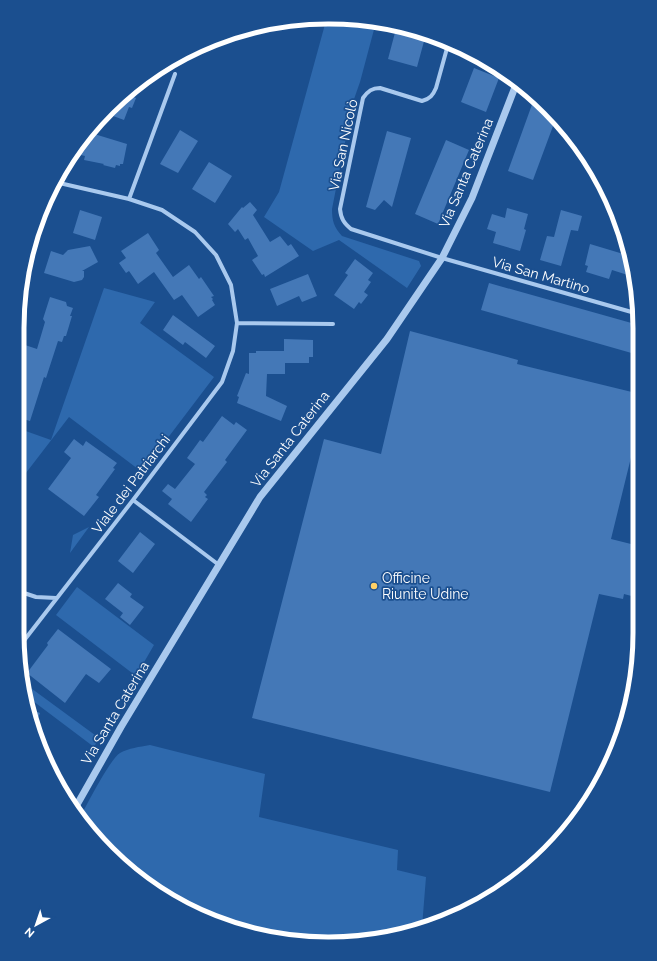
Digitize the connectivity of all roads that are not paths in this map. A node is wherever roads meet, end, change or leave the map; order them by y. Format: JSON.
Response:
{"nodes":[{"id":1,"x":447,"y":48,"type":"edge"},
{"id":2,"x":175,"y":74,"type":"dead end"},
{"id":3,"x":515,"y":88,"type":"edge"},
{"id":4,"x":61,"y":183,"type":"edge"},
{"id":5,"x":129,"y":199,"type":"junction"},
{"id":6,"x":442,"y":258,"type":"junction"},
{"id":7,"x":632,"y":312,"type":"edge"},
{"id":8,"x":237,"y":323,"type":"junction"},
{"id":9,"x":333,"y":324,"type":"dead end"},
{"id":10,"x":133,"y":500,"type":"junction"},
{"id":11,"x":218,"y":565,"type":"junction"},
{"id":12,"x":24,"y":593,"type":"edge"},
{"id":13,"x":56,"y":598,"type":"junction"},
{"id":14,"x":24,"y":640,"type":"edge"},
{"id":15,"x":77,"y":805,"type":"edge"}],
"edges":[{"from":1,"to":6,"type":"street","name":"Via San Nicolò"},
{"from":2,"to":5,"type":"street"},
{"from":3,"to":6,"type":"street","name":"Via Santa Caterina"},
{"from":4,"to":5,"type":"street","name":"Viale dei Patriarchi"},
{"from":5,"to":8,"type":"street","name":"Viale dei Patriarchi"},
{"from":6,"to":7,"type":"street","name":"Via San Martino"},
{"from":6,"to":11,"type":"street","name":"Via Santa Caterina"},
{"from":8,"to":9,"type":"street"},
{"from":8,"to":10,"type":"street","name":"Viale dei Patriarchi"},
{"from":10,"to":11,"type":"street"},
{"from":10,"to":13,"type":"street","name":"Viale dei Patriarchi"},
{"from":11,"to":15,"type":"street","name":"Via Santa Caterina"},
{"from":12,"to":13,"type":"street"},
{"from":13,"to":14,"type":"street","name":"Viale dei Patriarchi"}]}
